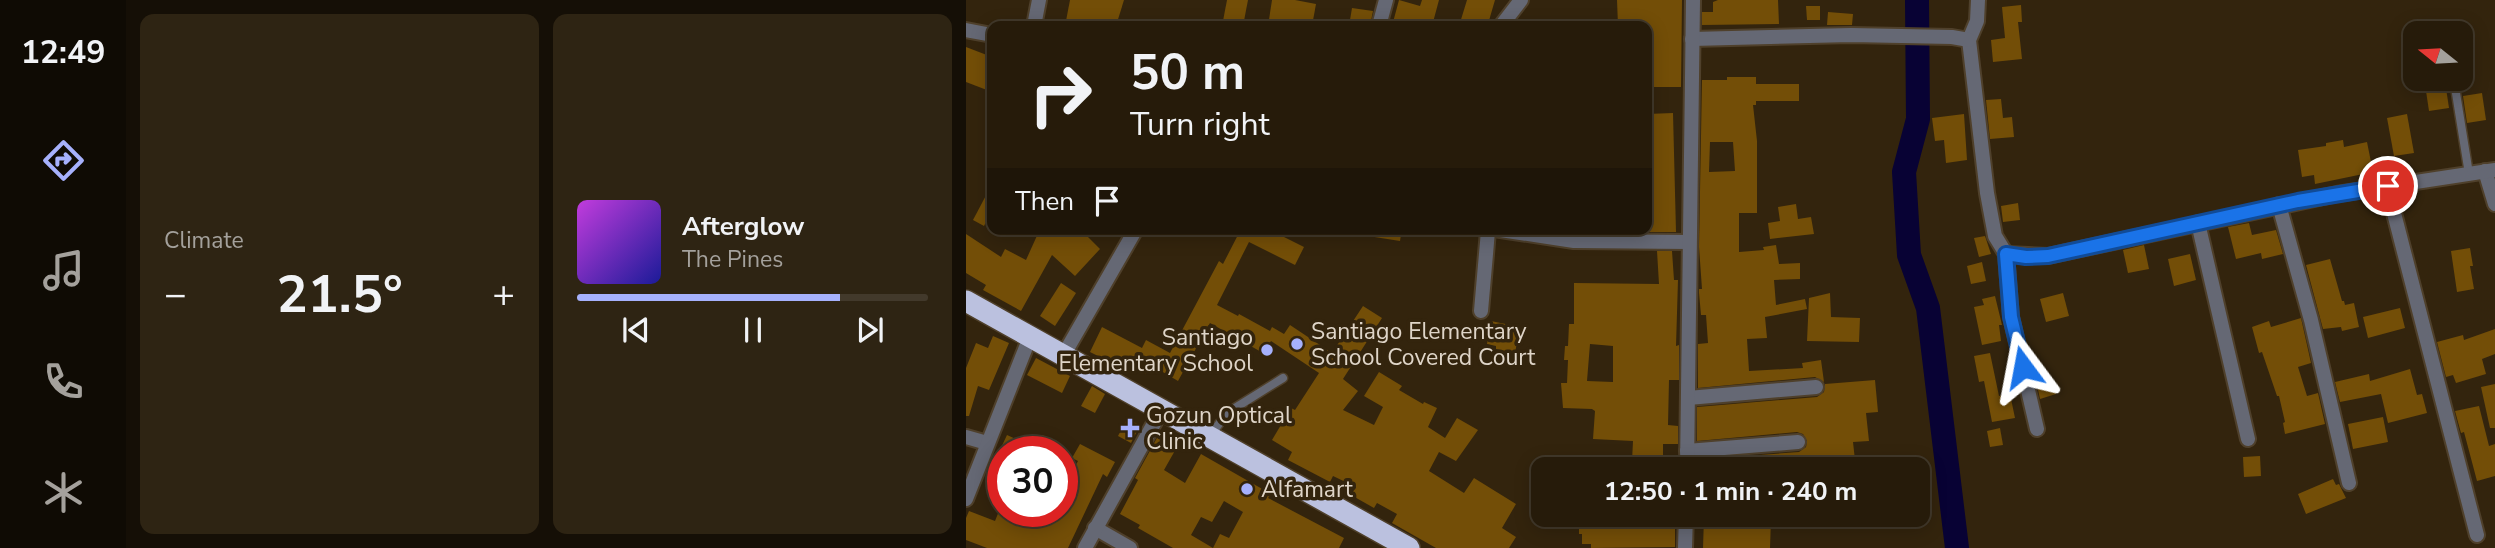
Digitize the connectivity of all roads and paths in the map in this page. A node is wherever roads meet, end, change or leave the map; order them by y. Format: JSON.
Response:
{"nodes":[{"id":1,"x":1039,"y":0,"type":"edge"},
{"id":2,"x":1370,"y":0,"type":"edge"},
{"id":3,"x":1521,"y":0,"type":"edge"},
{"id":4,"x":1693,"y":0,"type":"edge"},
{"id":5,"x":1978,"y":0,"type":"edge"},
{"id":6,"x":1385,"y":1,"type":"edge"},
{"id":7,"x":1035,"y":21,"type":"edge"},
{"id":8,"x":1380,"y":21,"type":"edge"},
{"id":9,"x":1505,"y":21,"type":"edge"},
{"id":10,"x":966,"y":30,"type":"edge"},
{"id":11,"x":987,"y":34,"type":"edge"},
{"id":12,"x":1692,"y":39,"type":"junction"},
{"id":13,"x":1969,"y":40,"type":"junction"},
{"id":14,"x":2456,"y":91,"type":"edge"},
{"id":15,"x":2490,"y":170,"type":"edge"},
{"id":16,"x":2469,"y":174,"type":"junction"},
{"id":17,"x":2388,"y":186,"type":"junction"},
{"id":18,"x":2495,"y":204,"type":"edge"},
{"id":19,"x":2279,"y":205,"type":"junction"},
{"id":20,"x":2198,"y":223,"type":"junction"},
{"id":21,"x":1133,"y":235,"type":"edge"},
{"id":22,"x":1488,"y":235,"type":"edge"},
{"id":23,"x":1530,"y":235,"type":"edge"},
{"id":24,"x":1689,"y":242,"type":"junction"},
{"id":25,"x":2006,"y":254,"type":"junction"},
{"id":26,"x":966,"y":301,"type":"edge"},
{"id":27,"x":1481,"y":311,"type":"dead end"},
{"id":28,"x":1030,"y":337,"type":"junction"},
{"id":29,"x":1063,"y":355,"type":"junction"},
{"id":30,"x":1283,"y":378,"type":"dead end"},
{"id":31,"x":1816,"y":387,"type":"dead end"},
{"id":32,"x":1688,"y":398,"type":"junction"},
{"id":33,"x":1162,"y":409,"type":"junction"},
{"id":34,"x":2037,"y":429,"type":"dead end"},
{"id":35,"x":990,"y":436,"type":"edge"},
{"id":36,"x":1210,"y":436,"type":"junction"},
{"id":37,"x":966,"y":437,"type":"edge"},
{"id":38,"x":2248,"y":439,"type":"dead end"},
{"id":39,"x":1798,"y":442,"type":"dead end"},
{"id":40,"x":987,"y":443,"type":"joint"},
{"id":41,"x":1687,"y":451,"type":"junction"},
{"id":42,"x":1687,"y":457,"type":"edge"},
{"id":43,"x":2349,"y":483,"type":"dead end"},
{"id":44,"x":966,"y":499,"type":"edge"},
{"id":45,"x":1686,"y":527,"type":"edge"},
{"id":46,"x":1095,"y":528,"type":"junction"},
{"id":47,"x":2477,"y":535,"type":"dead end"},
{"id":48,"x":1085,"y":548,"type":"edge"},
{"id":49,"x":1130,"y":548,"type":"edge"},
{"id":50,"x":1409,"y":548,"type":"edge"},
{"id":51,"x":1685,"y":548,"type":"edge"}],
"edges":[{"from":1,"to":7,"type":"street"},
{"from":2,"to":6,"type":"street"},
{"from":3,"to":9,"type":"street"},
{"from":4,"to":12,"type":"street"},
{"from":5,"to":13,"type":"street"},
{"from":6,"to":8,"type":"street"},
{"from":10,"to":11,"type":"street"},
{"from":12,"to":13,"type":"street"},
{"from":12,"to":24,"type":"street"},
{"from":13,"to":25,"type":"street"},
{"from":14,"to":16,"type":"lane"},
{"from":15,"to":16,"type":"street"},
{"from":15,"to":18,"type":"street"},
{"from":16,"to":17,"type":"street"},
{"from":17,"to":19,"type":"street"},
{"from":17,"to":47,"type":"street"},
{"from":19,"to":20,"type":"street"},
{"from":19,"to":43,"type":"street"},
{"from":20,"to":25,"type":"street"},
{"from":20,"to":38,"type":"street"},
{"from":21,"to":29,"type":"street"},
{"from":22,"to":27,"type":"street"},
{"from":23,"to":24,"type":"street"},
{"from":24,"to":32,"type":"street"},
{"from":25,"to":34,"type":"street"},
{"from":26,"to":28,"type":"highway"},
{"from":28,"to":29,"type":"highway"},
{"from":28,"to":35,"type":"street"},
{"from":29,"to":33,"type":"highway"},
{"from":30,"to":36,"type":"lane"},
{"from":31,"to":32,"type":"street"},
{"from":32,"to":41,"type":"street"},
{"from":33,"to":36,"type":"highway"},
{"from":33,"to":46,"type":"street"},
{"from":36,"to":50,"type":"highway"},
{"from":37,"to":40,"type":"street"},
{"from":39,"to":41,"type":"street"},
{"from":40,"to":44,"type":"street"},
{"from":41,"to":42,"type":"street"},
{"from":45,"to":51,"type":"street"},
{"from":46,"to":48,"type":"street"},
{"from":46,"to":49,"type":"street"}]}
